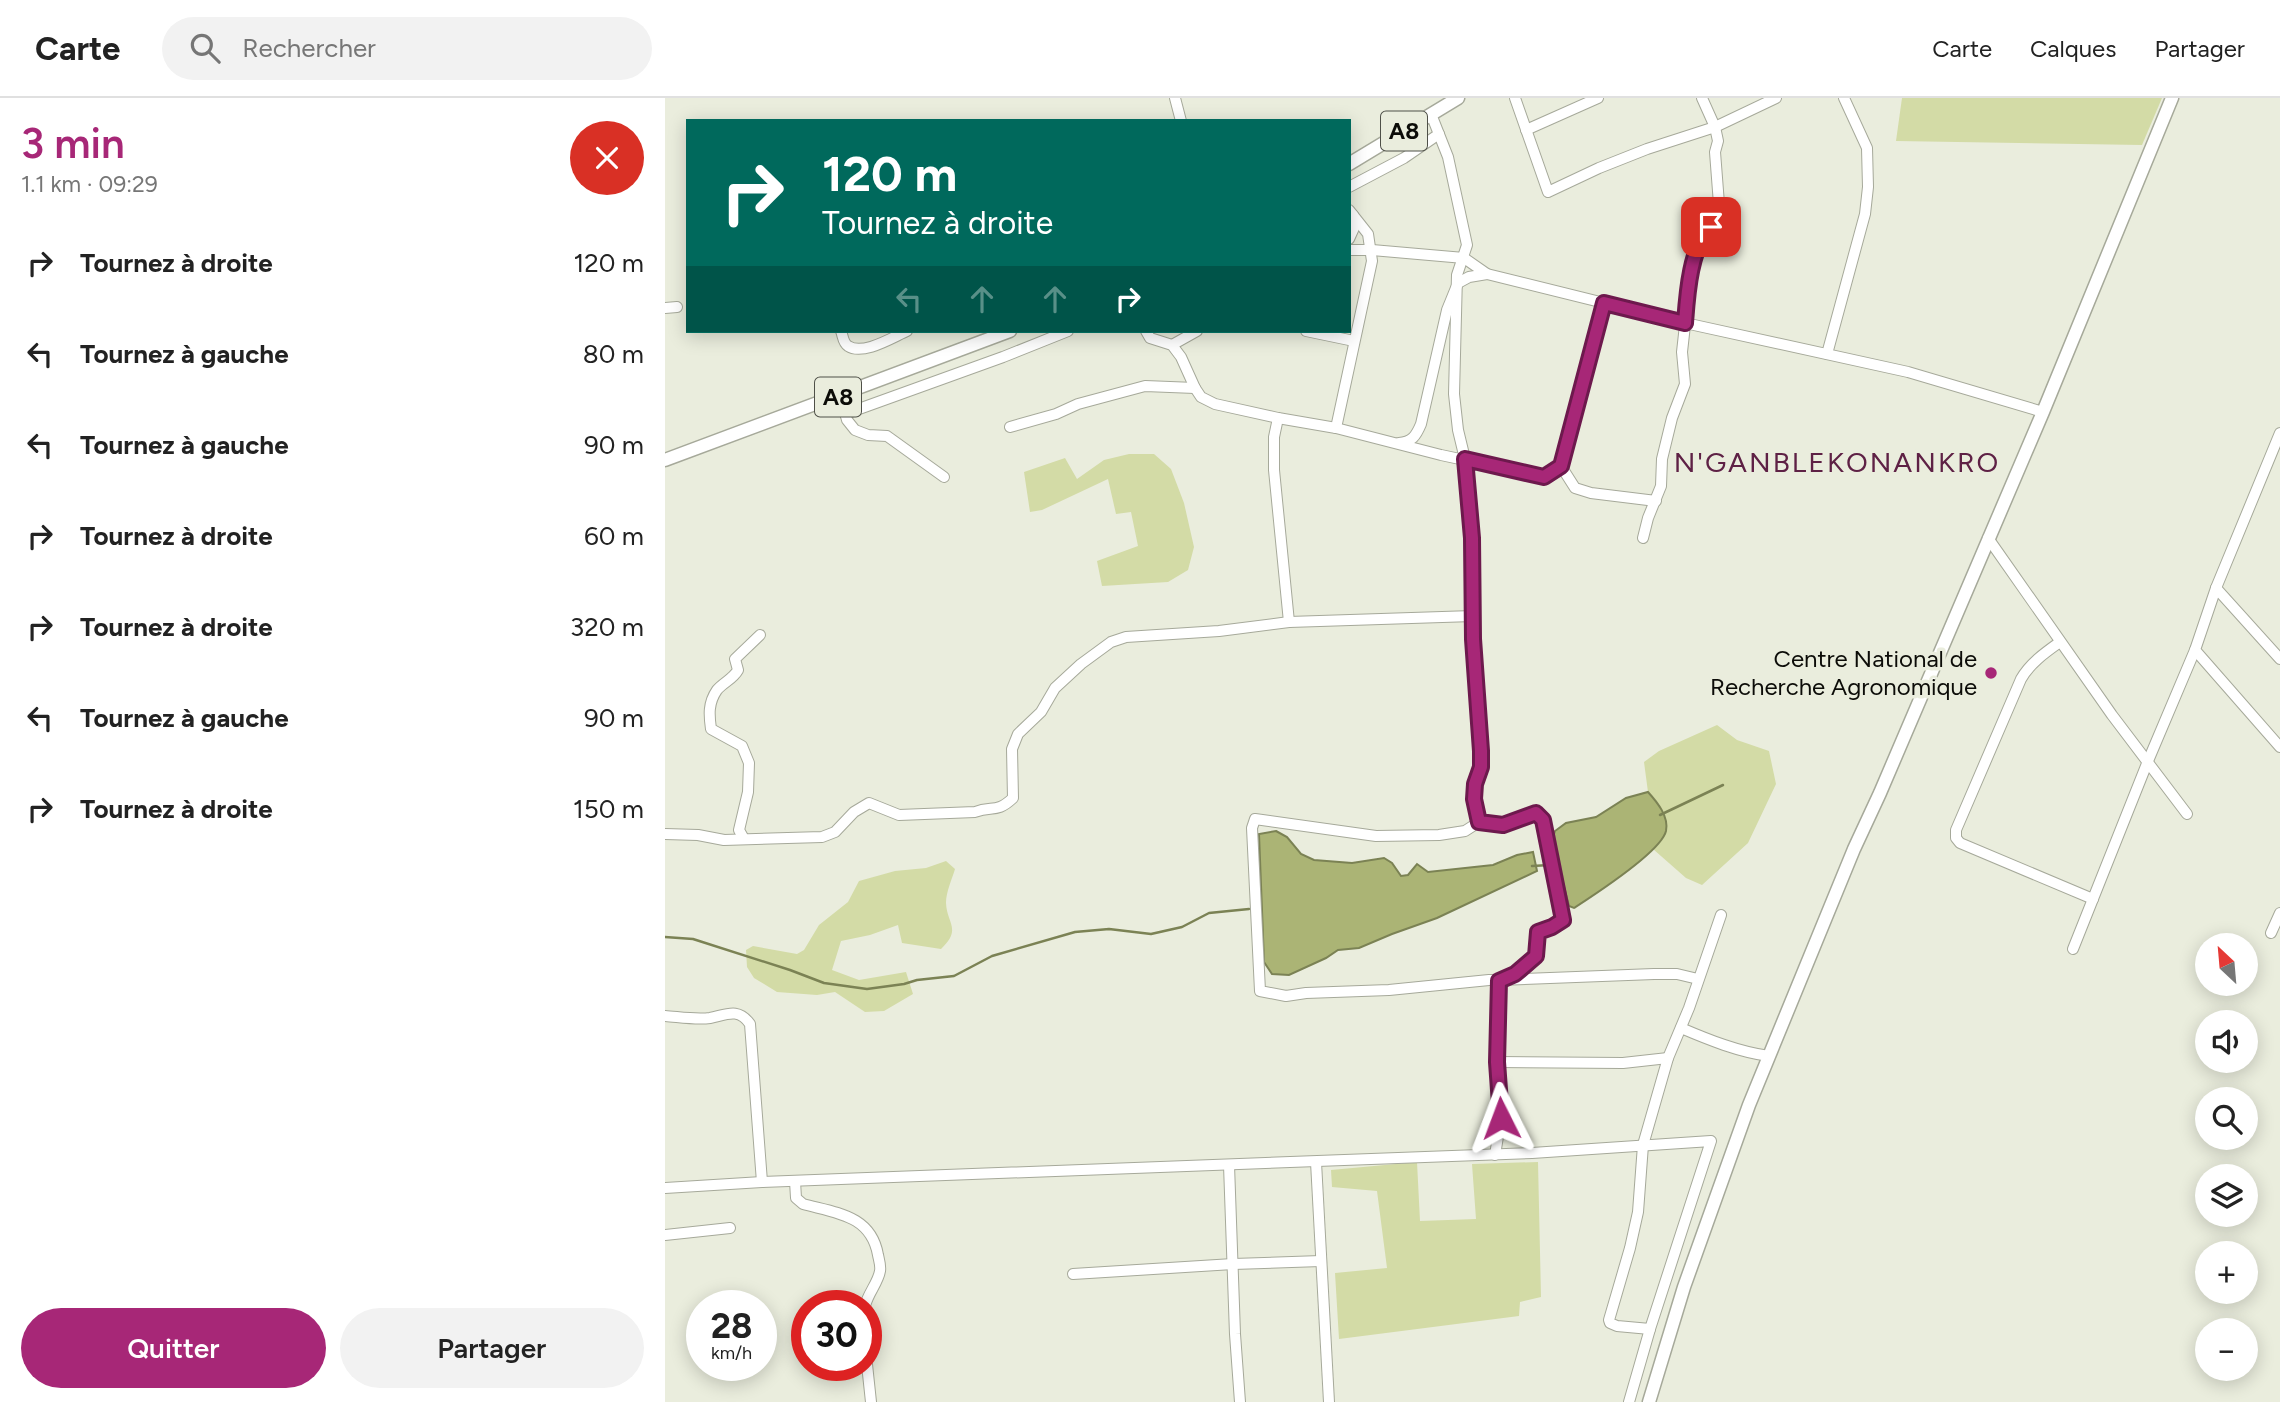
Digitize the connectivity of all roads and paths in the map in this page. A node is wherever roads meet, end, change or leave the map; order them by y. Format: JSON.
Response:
{"nodes":[{"id":1,"x":1175,"y":98,"type":"edge"},
{"id":2,"x":1458,"y":98,"type":"edge"},
{"id":3,"x":1515,"y":98,"type":"edge"},
{"id":4,"x":1598,"y":98,"type":"edge"},
{"id":5,"x":1702,"y":98,"type":"edge"},
{"id":6,"x":1776,"y":98,"type":"edge"},
{"id":7,"x":1844,"y":98,"type":"edge"},
{"id":8,"x":2172,"y":98,"type":"edge"},
{"id":9,"x":1431,"y":114,"type":"junction"},
{"id":10,"x":1180,"y":119,"type":"edge"},
{"id":11,"x":1715,"y":127,"type":"junction"},
{"id":12,"x":1526,"y":130,"type":"junction"},
{"id":13,"x":1439,"y":134,"type":"junction"},
{"id":14,"x":1351,"y":163,"type":"edge"},
{"id":15,"x":1351,"y":186,"type":"edge"},
{"id":16,"x":1351,"y":213,"type":"edge"},
{"id":17,"x":1351,"y":235,"type":"edge"},
{"id":18,"x":1351,"y":250,"type":"edge"},
{"id":19,"x":1372,"y":250,"type":"junction"},
{"id":20,"x":1464,"y":258,"type":"junction"},
{"id":21,"x":1487,"y":274,"type":"junction"},
{"id":22,"x":1458,"y":283,"type":"junction"},
{"id":23,"x":1604,"y":303,"type":"junction"},
{"id":24,"x":677,"y":307,"type":"dead end"},
{"id":25,"x":665,"y":308,"type":"edge"},
{"id":26,"x":1685,"y":323,"type":"junction"},
{"id":27,"x":842,"y":333,"type":"edge"},
{"id":28,"x":903,"y":333,"type":"edge"},
{"id":29,"x":1005,"y":333,"type":"edge"},
{"id":30,"x":1062,"y":333,"type":"edge"},
{"id":31,"x":1147,"y":333,"type":"edge"},
{"id":32,"x":1193,"y":333,"type":"edge"},
{"id":33,"x":1316,"y":333,"type":"edge"},
{"id":34,"x":1354,"y":341,"type":"junction"},
{"id":35,"x":1171,"y":345,"type":"junction"},
{"id":36,"x":1827,"y":354,"type":"junction"},
{"id":37,"x":1195,"y":388,"type":"junction"},
{"id":38,"x":846,"y":394,"type":"junction"},
{"id":39,"x":2043,"y":412,"type":"junction"},
{"id":40,"x":845,"y":414,"type":"junction"},
{"id":41,"x":1278,"y":418,"type":"junction"},
{"id":42,"x":1010,"y":427,"type":"dead end"},
{"id":43,"x":1336,"y":428,"type":"junction"},
{"id":44,"x":2280,"y":433,"type":"edge"},
{"id":45,"x":1396,"y":443,"type":"junction"},
{"id":46,"x":1465,"y":459,"type":"junction"},
{"id":47,"x":665,"y":460,"type":"edge"},
{"id":48,"x":1561,"y":466,"type":"junction"},
{"id":49,"x":944,"y":477,"type":"dead end"},
{"id":50,"x":1656,"y":501,"type":"junction"},
{"id":51,"x":1643,"y":538,"type":"dead end"},
{"id":52,"x":1988,"y":538,"type":"junction"},
{"id":53,"x":2216,"y":588,"type":"junction"},
{"id":54,"x":1473,"y":616,"type":"junction"},
{"id":55,"x":1289,"y":622,"type":"junction"},
{"id":56,"x":760,"y":635,"type":"dead end"},
{"id":57,"x":2060,"y":642,"type":"junction"},
{"id":58,"x":2195,"y":650,"type":"junction"},
{"id":59,"x":2280,"y":659,"type":"edge"},
{"id":60,"x":2280,"y":747,"type":"edge"},
{"id":61,"x":2148,"y":761,"type":"junction"},
{"id":62,"x":2187,"y":814,"type":"dead end"},
{"id":63,"x":1479,"y":822,"type":"junction"},
{"id":64,"x":665,"y":834,"type":"edge"},
{"id":65,"x":744,"y":839,"type":"junction"},
{"id":66,"x":2093,"y":899,"type":"junction"},
{"id":67,"x":2280,"y":912,"type":"edge"},
{"id":68,"x":1721,"y":915,"type":"dead end"},
{"id":69,"x":2271,"y":933,"type":"dead end"},
{"id":70,"x":2073,"y":949,"type":"dead end"},
{"id":71,"x":1698,"y":979,"type":"junction"},
{"id":72,"x":1499,"y":981,"type":"junction"},
{"id":73,"x":665,"y":1016,"type":"edge"},
{"id":74,"x":1681,"y":1028,"type":"junction"},
{"id":75,"x":1769,"y":1056,"type":"junction"},
{"id":76,"x":1668,"y":1058,"type":"junction"},
{"id":77,"x":1497,"y":1062,"type":"junction"},
{"id":78,"x":1643,"y":1145,"type":"junction"},
{"id":79,"x":1495,"y":1155,"type":"junction"},
{"id":80,"x":1316,"y":1162,"type":"junction"},
{"id":81,"x":1229,"y":1165,"type":"junction"},
{"id":82,"x":795,"y":1181,"type":"junction"},
{"id":83,"x":762,"y":1182,"type":"junction"},
{"id":84,"x":665,"y":1188,"type":"edge"},
{"id":85,"x":730,"y":1228,"type":"dead end"},
{"id":86,"x":665,"y":1235,"type":"edge"},
{"id":87,"x":1321,"y":1261,"type":"junction"},
{"id":88,"x":1233,"y":1264,"type":"junction"},
{"id":89,"x":1073,"y":1274,"type":"dead end"},
{"id":90,"x":870,"y":1290,"type":"edge"},
{"id":91,"x":1650,"y":1329,"type":"junction"},
{"id":92,"x":869,"y":1381,"type":"edge"},
{"id":93,"x":871,"y":1402,"type":"edge"},
{"id":94,"x":1240,"y":1402,"type":"edge"},
{"id":95,"x":1329,"y":1402,"type":"edge"},
{"id":96,"x":1629,"y":1402,"type":"edge"},
{"id":97,"x":1649,"y":1402,"type":"edge"}],
"edges":[{"from":1,"to":10,"type":"street"},
{"from":2,"to":9,"type":"main road","number":"A8"},
{"from":3,"to":12,"type":"street"},
{"from":4,"to":12,"type":"street"},
{"from":5,"to":11,"type":"street"},
{"from":6,"to":11,"type":"street"},
{"from":7,"to":36,"type":"street"},
{"from":8,"to":39,"type":"main road"},
{"from":9,"to":13,"type":"street"},
{"from":9,"to":14,"type":"main road","number":"A8"},
{"from":11,"to":12,"type":"street"},
{"from":11,"to":26,"type":"street"},
{"from":13,"to":15,"type":"street"},
{"from":13,"to":20,"type":"street"},
{"from":16,"to":17,"type":"street"},
{"from":16,"to":19,"type":"street"},
{"from":18,"to":19,"type":"street"},
{"from":19,"to":20,"type":"street"},
{"from":19,"to":34,"type":"street"},
{"from":20,"to":21,"type":"street"},
{"from":20,"to":22,"type":"street"},
{"from":21,"to":22,"type":"street"},
{"from":21,"to":23,"type":"street"},
{"from":22,"to":45,"type":"street"},
{"from":22,"to":46,"type":"street"},
{"from":23,"to":26,"type":"street"},
{"from":23,"to":48,"type":"street"},
{"from":24,"to":25,"type":"street"},
{"from":26,"to":36,"type":"street"},
{"from":26,"to":50,"type":"street"},
{"from":27,"to":28,"type":"street"},
{"from":29,"to":38,"type":"main road","number":"A8"},
{"from":30,"to":40,"type":"street"},
{"from":31,"to":35,"type":"street"},
{"from":32,"to":35,"type":"street"},
{"from":33,"to":34,"type":"street"},
{"from":34,"to":43,"type":"street"},
{"from":35,"to":37,"type":"street"},
{"from":36,"to":39,"type":"street"},
{"from":37,"to":41,"type":"street"},
{"from":37,"to":42,"type":"street"},
{"from":38,"to":40,"type":"street"},
{"from":38,"to":47,"type":"main road","number":"A8"},
{"from":39,"to":52,"type":"main road"},
{"from":40,"to":49,"type":"street"},
{"from":41,"to":43,"type":"street"},
{"from":41,"to":55,"type":"street"},
{"from":43,"to":45,"type":"street"},
{"from":44,"to":53,"type":"street"},
{"from":45,"to":46,"type":"street"},
{"from":46,"to":48,"type":"street"},
{"from":46,"to":54,"type":"street"},
{"from":48,"to":50,"type":"street"},
{"from":50,"to":51,"type":"street"},
{"from":52,"to":57,"type":"street"},
{"from":52,"to":75,"type":"main road"},
{"from":53,"to":58,"type":"street"},
{"from":53,"to":59,"type":"street"},
{"from":54,"to":55,"type":"street"},
{"from":54,"to":63,"type":"street"},
{"from":55,"to":65,"type":"street"},
{"from":56,"to":65,"type":"street"},
{"from":57,"to":61,"type":"street"},
{"from":57,"to":66,"type":"street"},
{"from":58,"to":60,"type":"street"},
{"from":58,"to":61,"type":"street"},
{"from":61,"to":62,"type":"street"},
{"from":61,"to":66,"type":"street"},
{"from":63,"to":72,"type":"street"},
{"from":63,"to":72,"type":"street"},
{"from":64,"to":65,"type":"street"},
{"from":66,"to":70,"type":"street"},
{"from":67,"to":69,"type":"street"},
{"from":68,"to":71,"type":"street"},
{"from":71,"to":72,"type":"street"},
{"from":71,"to":74,"type":"street"},
{"from":72,"to":77,"type":"street"},
{"from":73,"to":83,"type":"street"},
{"from":74,"to":75,"type":"street"},
{"from":74,"to":76,"type":"street"},
{"from":75,"to":97,"type":"main road"},
{"from":76,"to":77,"type":"street"},
{"from":76,"to":78,"type":"street"},
{"from":77,"to":79,"type":"street"},
{"from":78,"to":79,"type":"street"},
{"from":78,"to":91,"type":"street"},
{"from":78,"to":91,"type":"street"},
{"from":79,"to":80,"type":"street"},
{"from":80,"to":81,"type":"street"},
{"from":80,"to":87,"type":"street"},
{"from":81,"to":82,"type":"street"},
{"from":81,"to":88,"type":"street"},
{"from":82,"to":83,"type":"street"},
{"from":82,"to":90,"type":"street"},
{"from":83,"to":84,"type":"street"},
{"from":85,"to":86,"type":"street"},
{"from":87,"to":88,"type":"street"},
{"from":87,"to":95,"type":"street"},
{"from":88,"to":89,"type":"street"},
{"from":88,"to":94,"type":"street"},
{"from":91,"to":96,"type":"street"},
{"from":92,"to":93,"type":"street"}]}
